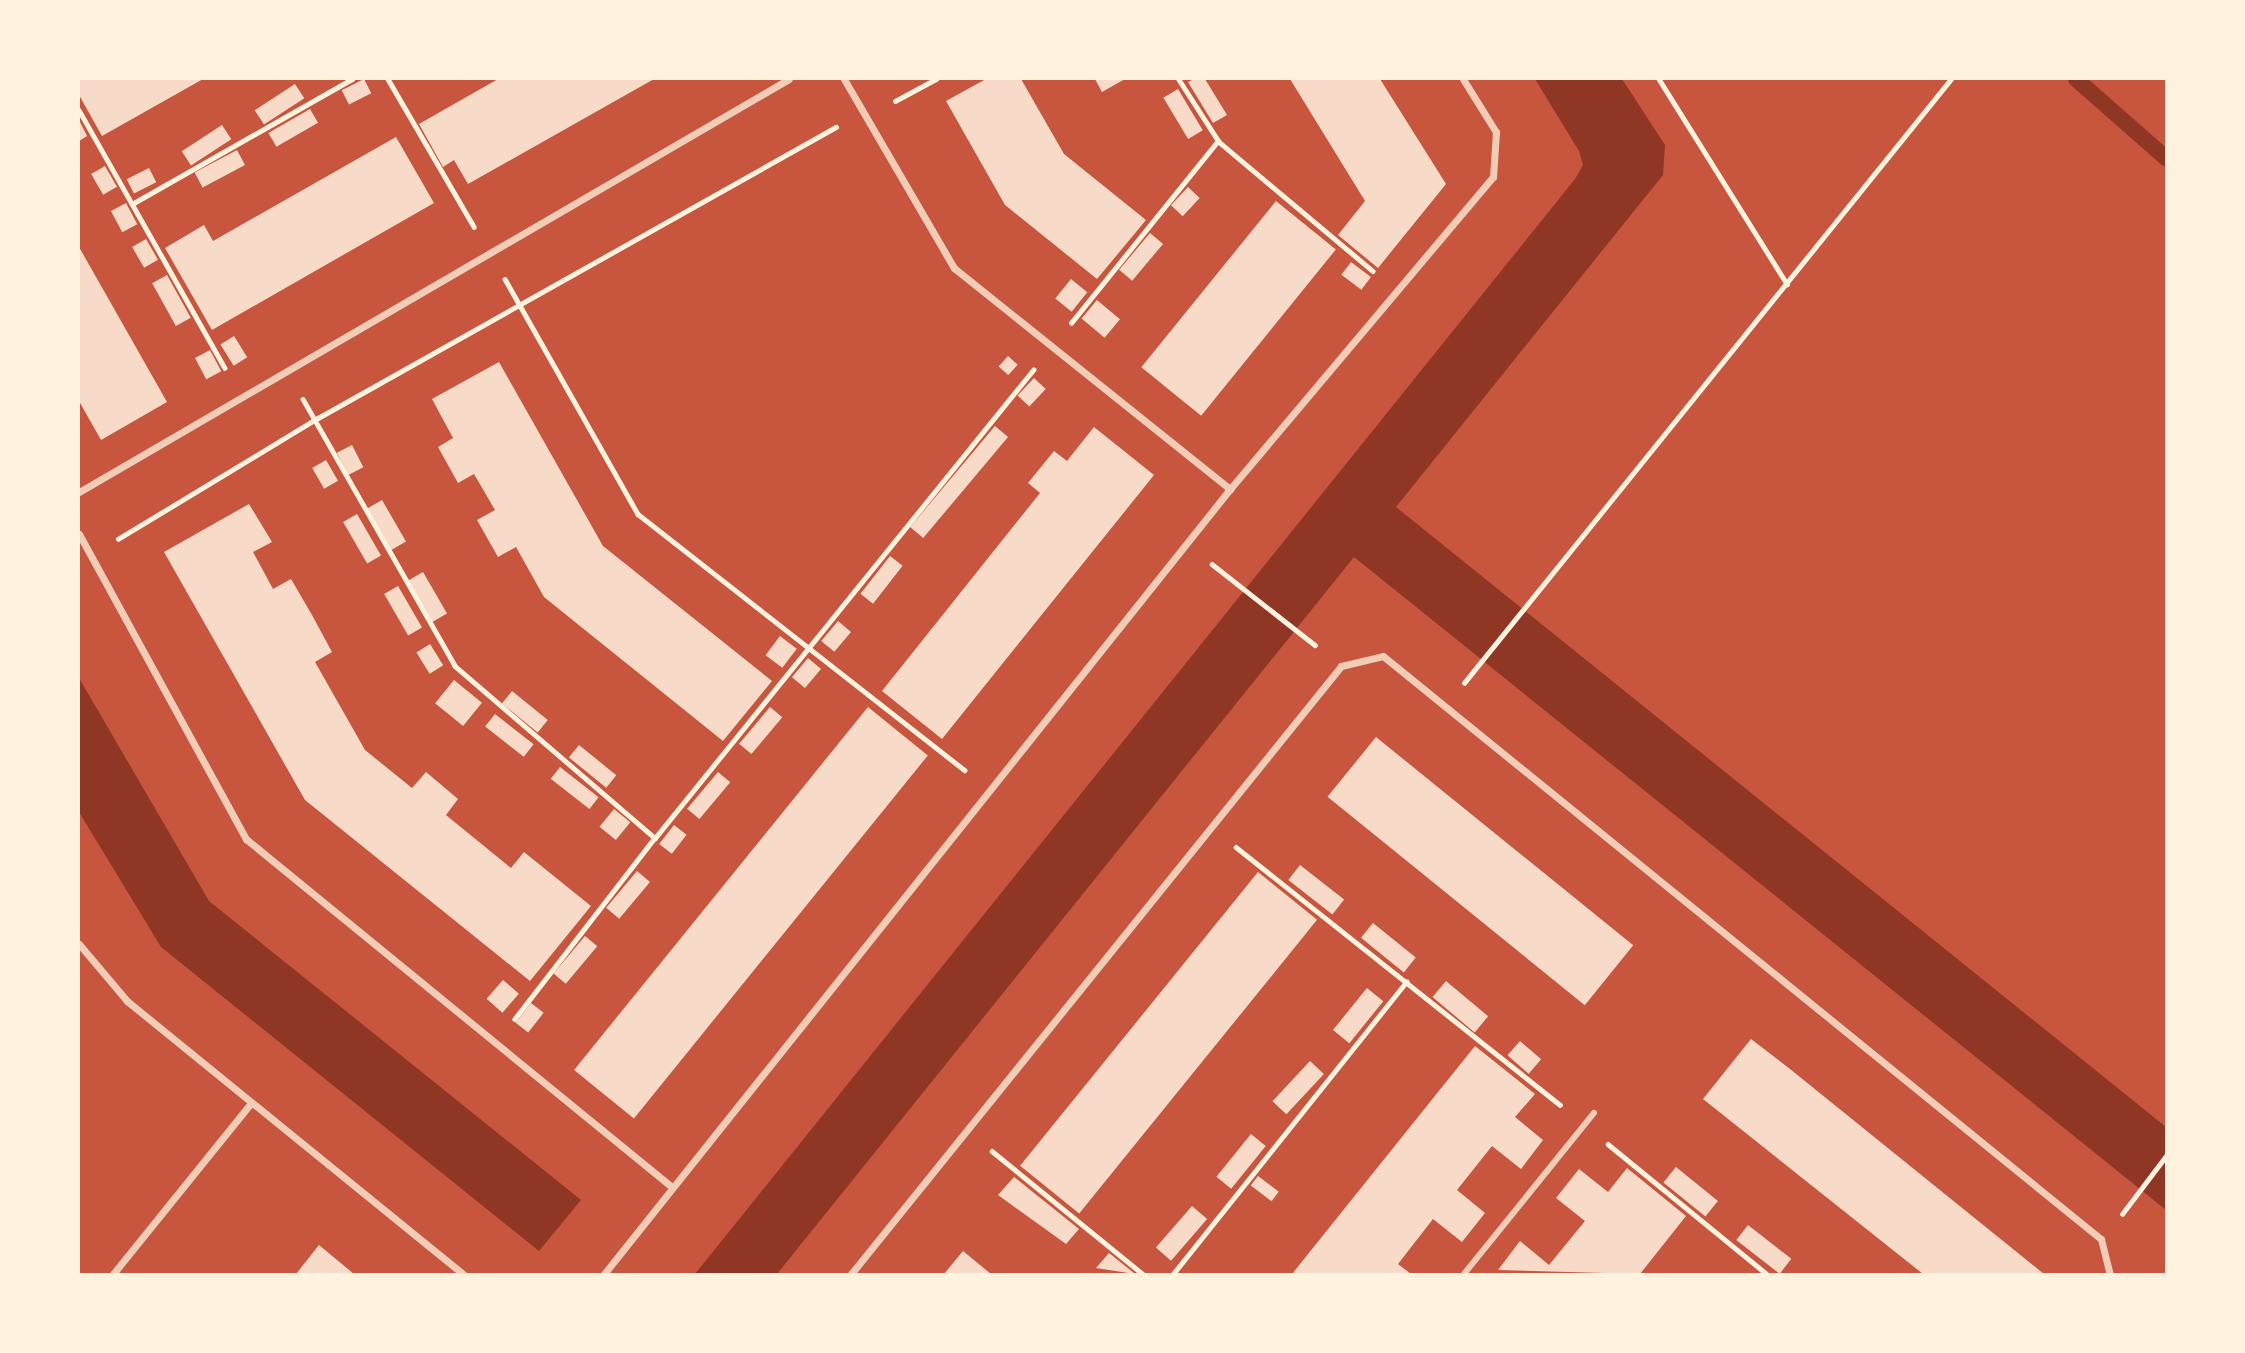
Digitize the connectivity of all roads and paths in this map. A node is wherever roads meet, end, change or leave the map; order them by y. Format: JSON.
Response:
{"nodes":[{"id":1,"x":352,"y":79,"type":"edge"},
{"id":2,"x":388,"y":79,"type":"edge"},
{"id":3,"x":789,"y":79,"type":"edge"},
{"id":4,"x":844,"y":79,"type":"edge"},
{"id":5,"x":936,"y":79,"type":"edge"},
{"id":6,"x":1178,"y":79,"type":"edge"},
{"id":7,"x":1462,"y":79,"type":"edge"},
{"id":8,"x":1659,"y":79,"type":"edge"},
{"id":9,"x":1951,"y":79,"type":"edge"},
{"id":10,"x":79,"y":110,"type":"edge"},
{"id":11,"x":866,"y":117,"type":"junction"},
{"id":12,"x":1218,"y":141,"type":"junction"},
{"id":13,"x":132,"y":204,"type":"junction"},
{"id":14,"x":489,"y":253,"type":"junction"},
{"id":15,"x":1787,"y":284,"type":"junction"},
{"id":16,"x":1399,"y":292,"type":"junction"},
{"id":17,"x":522,"y":306,"type":"junction"},
{"id":18,"x":1052,"y":346,"type":"junction"},
{"id":19,"x":290,"y":369,"type":"junction"},
{"id":20,"x":241,"y":397,"type":"junction"},
{"id":21,"x":313,"y":421,"type":"junction"},
{"id":22,"x":1230,"y":489,"type":"junction"},
{"id":23,"x":79,"y":492,"type":"edge"},
{"id":24,"x":79,"y":534,"type":"edge"},
{"id":25,"x":90,"y":556,"type":"junction"},
{"id":26,"x":1225,"y":575,"type":"dead end"},
{"id":27,"x":1302,"y":636,"type":"dead end"},
{"id":28,"x":809,"y":648,"type":"junction"},
{"id":29,"x":1478,"y":665,"type":"dead end"},
{"id":30,"x":990,"y":792,"type":"junction"},
{"id":31,"x":1211,"y":827,"type":"junction"},
{"id":32,"x":655,"y":838,"type":"junction"},
{"id":33,"x":79,"y":944,"type":"edge"},
{"id":34,"x":1405,"y":982,"type":"junction"},
{"id":35,"x":496,"y":1043,"type":"junction"},
{"id":36,"x":251,"y":1103,"type":"junction"},
{"id":37,"x":1594,"y":1112,"type":"dead end"},
{"id":38,"x":1584,"y":1125,"type":"junction"},
{"id":39,"x":967,"y":1130,"type":"junction"},
{"id":40,"x":2166,"y":1156,"type":"edge"},
{"id":41,"x":672,"y":1187,"type":"junction"},
{"id":42,"x":2140,"y":1191,"type":"dead end"},
{"id":43,"x":113,"y":1274,"type":"edge"},
{"id":44,"x":463,"y":1274,"type":"edge"},
{"id":45,"x":604,"y":1274,"type":"edge"},
{"id":46,"x":851,"y":1274,"type":"edge"},
{"id":47,"x":1143,"y":1274,"type":"edge"},
{"id":48,"x":1173,"y":1274,"type":"edge"},
{"id":49,"x":1464,"y":1274,"type":"edge"},
{"id":50,"x":1767,"y":1274,"type":"edge"},
{"id":51,"x":2109,"y":1274,"type":"edge"}],
"edges":[{"from":1,"to":13,"type":"path"},
{"from":2,"to":14,"type":"path"},
{"from":3,"to":14,"type":"street"},
{"from":4,"to":11,"type":"street"},
{"from":5,"to":11,"type":"path"},
{"from":6,"to":12,"type":"path"},
{"from":7,"to":16,"type":"street"},
{"from":8,"to":15,"type":"path"},
{"from":9,"to":15,"type":"path"},
{"from":10,"to":13,"type":"path"},
{"from":11,"to":17,"type":"path"},
{"from":11,"to":18,"type":"street"},
{"from":12,"to":16,"type":"path"},
{"from":12,"to":18,"type":"path"},
{"from":13,"to":20,"type":"path"},
{"from":14,"to":17,"type":"path"},
{"from":14,"to":19,"type":"street"},
{"from":15,"to":29,"type":"path"},
{"from":16,"to":22,"type":"street"},
{"from":17,"to":21,"type":"path"},
{"from":17,"to":28,"type":"path"},
{"from":18,"to":22,"type":"street"},
{"from":18,"to":28,"type":"path"},
{"from":19,"to":20,"type":"street"},
{"from":19,"to":21,"type":"path"},
{"from":20,"to":23,"type":"street"},
{"from":21,"to":25,"type":"path"},
{"from":21,"to":32,"type":"path"},
{"from":22,"to":30,"type":"street"},
{"from":24,"to":25,"type":"street"},
{"from":25,"to":35,"type":"street"},
{"from":26,"to":27,"type":"path"},
{"from":28,"to":30,"type":"path"},
{"from":28,"to":32,"type":"path"},
{"from":30,"to":41,"type":"street"},
{"from":31,"to":34,"type":"path"},
{"from":31,"to":39,"type":"street"},
{"from":31,"to":51,"type":"street"},
{"from":32,"to":35,"type":"path"},
{"from":33,"to":36,"type":"street"},
{"from":34,"to":38,"type":"path"},
{"from":34,"to":48,"type":"path"},
{"from":35,"to":41,"type":"street"},
{"from":36,"to":43,"type":"street"},
{"from":36,"to":44,"type":"street"},
{"from":37,"to":38,"type":"street"},
{"from":38,"to":49,"type":"street"},
{"from":38,"to":50,"type":"path"},
{"from":39,"to":46,"type":"street"},
{"from":39,"to":47,"type":"path"},
{"from":40,"to":42,"type":"path"},
{"from":41,"to":45,"type":"street"}]}
